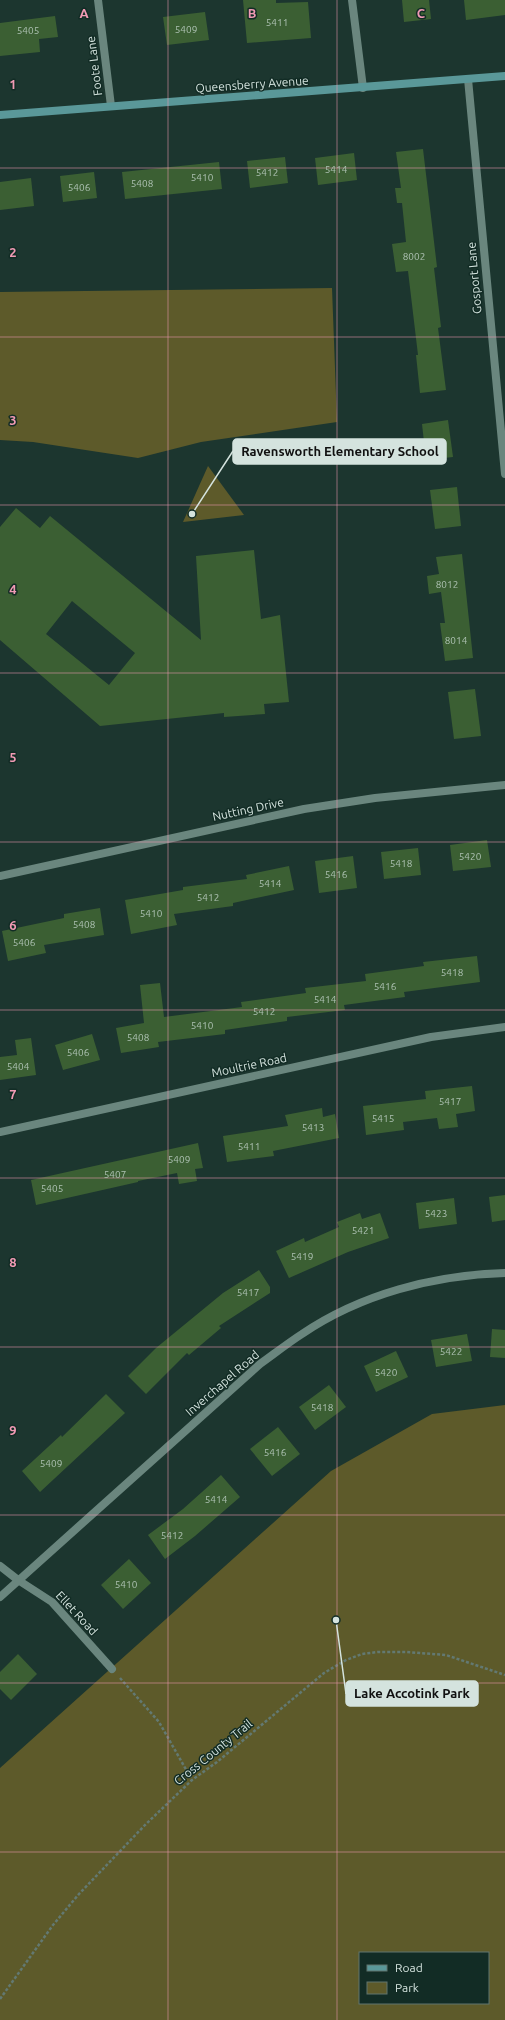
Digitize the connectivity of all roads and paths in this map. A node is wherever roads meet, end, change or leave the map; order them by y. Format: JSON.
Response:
{"nodes":[{"id":1,"x":98,"y":0,"type":"edge"},
{"id":2,"x":352,"y":0,"type":"edge"},
{"id":3,"x":505,"y":76,"type":"edge"},
{"id":4,"x":468,"y":79,"type":"junction"},
{"id":5,"x":363,"y":88,"type":"junction"},
{"id":6,"x":111,"y":106,"type":"junction"},
{"id":7,"x":0,"y":115,"type":"edge"},
{"id":8,"x":505,"y":474,"type":"edge"},
{"id":9,"x":505,"y":785,"type":"edge"},
{"id":10,"x":0,"y":876,"type":"edge"},
{"id":11,"x":505,"y":1027,"type":"edge"},
{"id":12,"x":0,"y":1132,"type":"edge"},
{"id":13,"x":505,"y":1272,"type":"edge"},
{"id":14,"x":0,"y":1566,"type":"edge"},
{"id":15,"x":18,"y":1580,"type":"junction"},
{"id":16,"x":0,"y":1596,"type":"edge"},
{"id":17,"x":112,"y":1669,"type":"joint"},
{"id":18,"x":505,"y":1674,"type":"edge"},
{"id":19,"x":192,"y":1780,"type":"junction"},
{"id":20,"x":0,"y":1999,"type":"edge"}],
"edges":[{"from":1,"to":6,"type":"street","name":"Foote Lane"},
{"from":2,"to":5,"type":"street"},
{"from":3,"to":4,"type":"street","name":"Queensberry Avenue"},
{"from":4,"to":5,"type":"street","name":"Queensberry Avenue"},
{"from":4,"to":8,"type":"street","name":"Gosport Lane"},
{"from":5,"to":6,"type":"street","name":"Queensberry Avenue"},
{"from":6,"to":7,"type":"street","name":"Queensberry Avenue"},
{"from":9,"to":10,"type":"street","name":"Nutting Drive"},
{"from":11,"to":12,"type":"street","name":"Moultrie Road"},
{"from":13,"to":15,"type":"street","name":"Inverchapel Road"},
{"from":14,"to":15,"type":"street","name":"Ellet Road"},
{"from":15,"to":16,"type":"street","name":"Inverchapel Road"},
{"from":15,"to":17,"type":"street","name":"Ellet Road"},
{"from":17,"to":19,"type":"path"},
{"from":18,"to":19,"type":"path","name":"Cross County Trail"},
{"from":19,"to":20,"type":"path","name":"Cross County Trail"}]}
